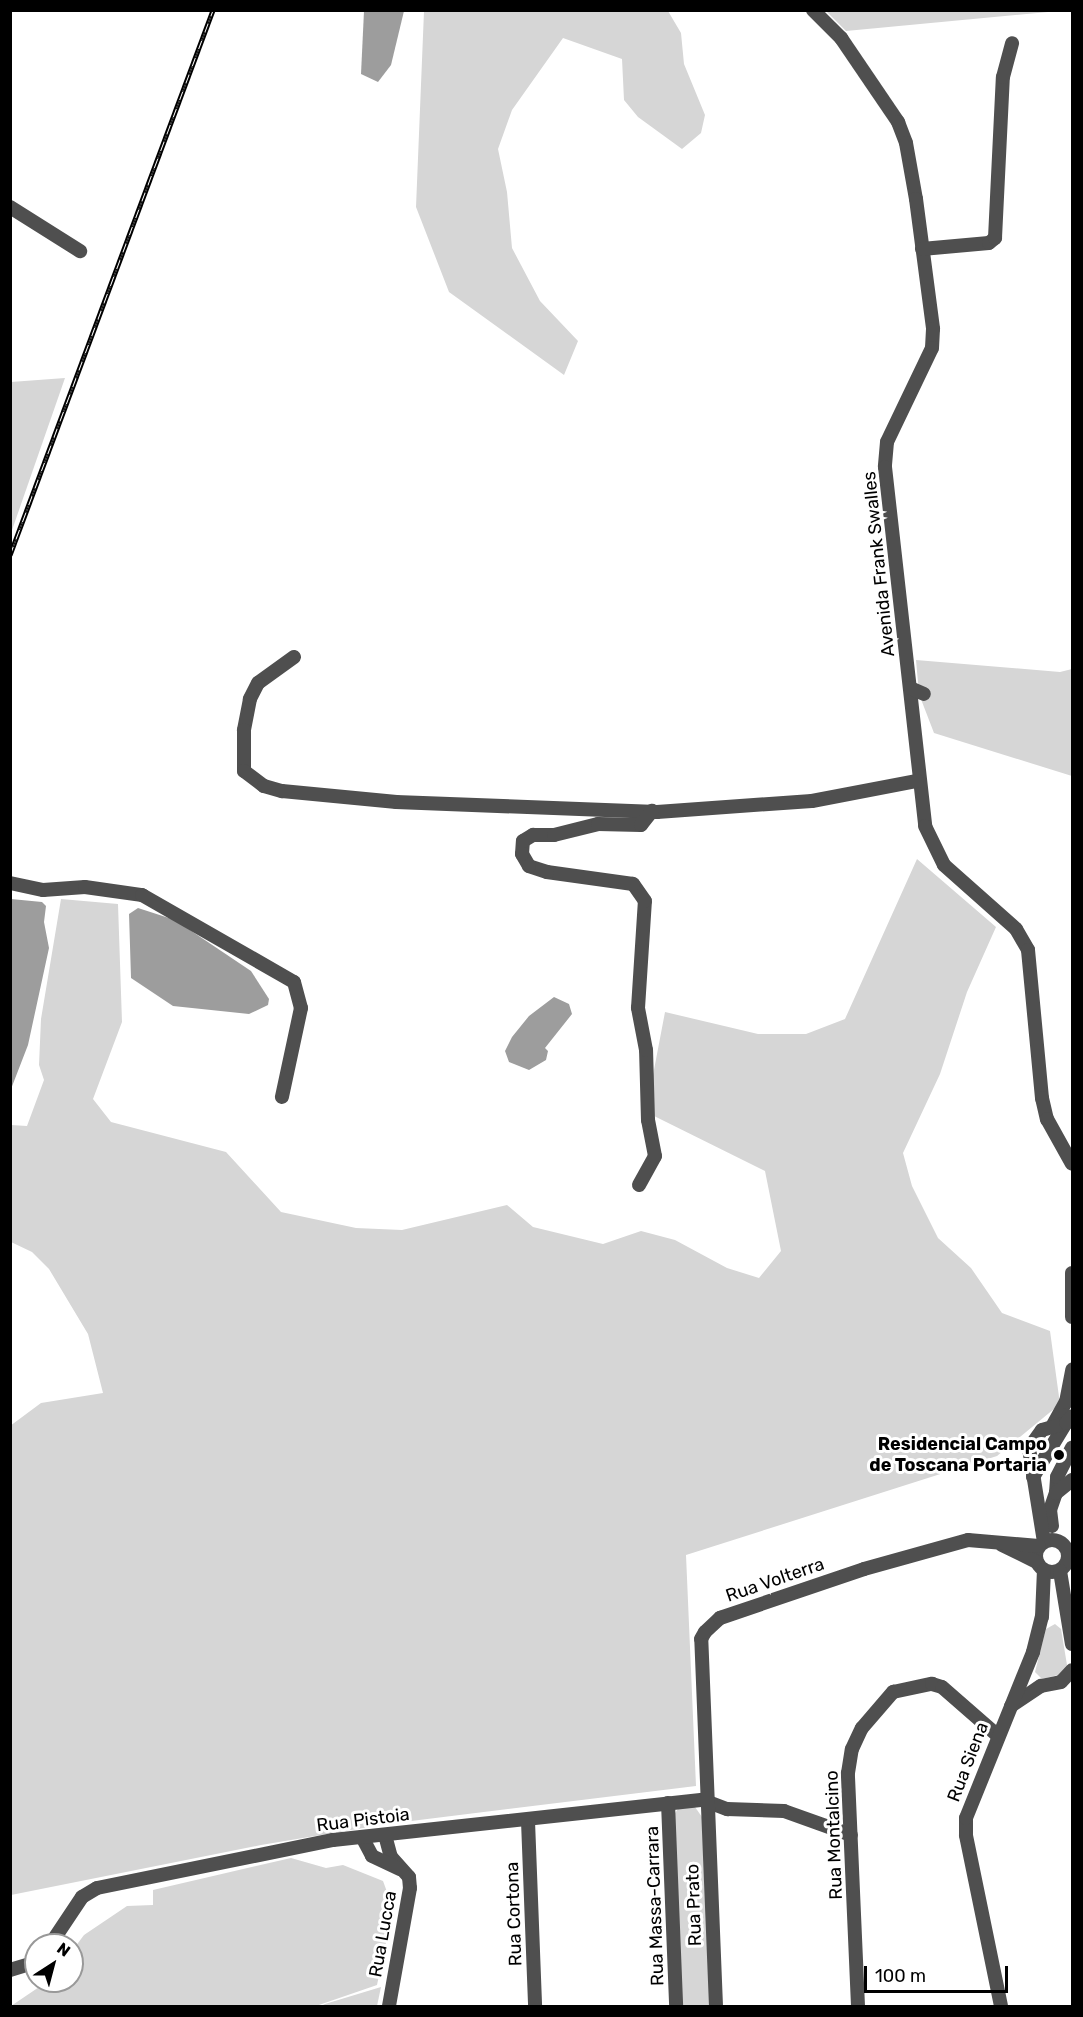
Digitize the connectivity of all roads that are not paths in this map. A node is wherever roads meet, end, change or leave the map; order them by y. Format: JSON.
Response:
{"nodes":[{"id":1,"x":813,"y":10,"type":"edge"},
{"id":2,"x":1012,"y":44,"type":"dead end"},
{"id":3,"x":10,"y":207,"type":"edge"},
{"id":4,"x":922,"y":249,"type":"junction"},
{"id":5,"x":80,"y":251,"type":"dead end"},
{"id":6,"x":294,"y":657,"type":"dead end"},
{"id":7,"x":910,"y":688,"type":"junction"},
{"id":8,"x":924,"y":694,"type":"dead end"},
{"id":9,"x":917,"y":781,"type":"junction"},
{"id":10,"x":652,"y":811,"type":"junction"},
{"id":11,"x":10,"y":883,"type":"edge"},
{"id":12,"x":282,"y":1097,"type":"dead end"},
{"id":13,"x":1072,"y":1164,"type":"edge"},
{"id":14,"x":639,"y":1185,"type":"dead end"},
{"id":15,"x":1072,"y":1276,"type":"edge"},
{"id":16,"x":1072,"y":1317,"type":"edge"},
{"id":17,"x":1072,"y":1370,"type":"edge"},
{"id":18,"x":1066,"y":1422,"type":"edge"},
{"id":19,"x":1072,"y":1448,"type":"edge"},
{"id":20,"x":1072,"y":1480,"type":"edge"},
{"id":21,"x":1056,"y":1493,"type":"junction"},
{"id":22,"x":992,"y":1540,"type":"junction"},
{"id":23,"x":1059,"y":1546,"type":"edge"},
{"id":24,"x":1041,"y":1566,"type":"junction"},
{"id":25,"x":1060,"y":1571,"type":"junction"},
{"id":26,"x":1042,"y":1617,"type":"junction"},
{"id":27,"x":1067,"y":1619,"type":"junction"},
{"id":28,"x":1072,"y":1644,"type":"edge"},
{"id":29,"x":1028,"y":1666,"type":"junction"},
{"id":30,"x":1072,"y":1670,"type":"edge"},
{"id":31,"x":1067,"y":1685,"type":"edge"},
{"id":32,"x":1041,"y":1686,"type":"junction"},
{"id":33,"x":1011,"y":1706,"type":"junction"},
{"id":34,"x":997,"y":1735,"type":"junction"},
{"id":35,"x":710,"y":1802,"type":"junction"},
{"id":36,"x":668,"y":1803,"type":"junction"},
{"id":37,"x":528,"y":1821,"type":"junction"},
{"id":38,"x":385,"y":1835,"type":"junction"},
{"id":39,"x":851,"y":1835,"type":"junction"},
{"id":40,"x":362,"y":1838,"type":"junction"},
{"id":41,"x":402,"y":1870,"type":"junction"},
{"id":42,"x":58,"y":1933,"type":"edge"},
{"id":43,"x":389,"y":2007,"type":"edge"},
{"id":44,"x":535,"y":2007,"type":"edge"},
{"id":45,"x":676,"y":2007,"type":"edge"},
{"id":46,"x":716,"y":2007,"type":"edge"},
{"id":47,"x":858,"y":2007,"type":"edge"},
{"id":48,"x":1001,"y":2007,"type":"edge"}],
"edges":[{"from":1,"to":4,"type":"street","name":"Avenida Frank Swalles"},
{"from":2,"to":4,"type":"street"},
{"from":3,"to":5,"type":"street"},
{"from":4,"to":7,"type":"street","name":"Avenida Frank Swalles"},
{"from":6,"to":10,"type":"street"},
{"from":7,"to":8,"type":"street"},
{"from":7,"to":9,"type":"street","name":"Avenida Frank Swalles"},
{"from":9,"to":10,"type":"street"},
{"from":9,"to":13,"type":"street","name":"Avenida Frank Swalles"},
{"from":10,"to":14,"type":"street"},
{"from":11,"to":12,"type":"street"},
{"from":15,"to":16,"type":"street"},
{"from":17,"to":18,"type":"street"},
{"from":18,"to":23,"type":"street"},
{"from":19,"to":21,"type":"street"},
{"from":20,"to":21,"type":"street"},
{"from":21,"to":23,"type":"street"},
{"from":22,"to":23,"type":"street","name":"Rua Volterra"},
{"from":22,"to":24,"type":"street","name":"Rua Volterra"},
{"from":22,"to":35,"type":"street","name":"Rua Volterra"},
{"from":23,"to":24,"type":"street","name":"Rua Siena"},
{"from":23,"to":25,"type":"street"},
{"from":24,"to":25,"type":"street"},
{"from":24,"to":26,"type":"street","name":"Rua Siena"},
{"from":25,"to":27,"type":"street"},
{"from":26,"to":27,"type":"street"},
{"from":26,"to":29,"type":"street","name":"Rua Siena"},
{"from":27,"to":28,"type":"street"},
{"from":29,"to":32,"type":"street"},
{"from":29,"to":33,"type":"street","name":"Rua Siena"},
{"from":30,"to":31,"type":"street"},
{"from":31,"to":32,"type":"street"},
{"from":32,"to":33,"type":"street"},
{"from":33,"to":34,"type":"street","name":"Rua Siena"},
{"from":34,"to":39,"type":"street","name":"Rua Montalcino"},
{"from":34,"to":48,"type":"street","name":"Rua Siena"},
{"from":35,"to":36,"type":"street","name":"Rua Pistoia"},
{"from":35,"to":39,"type":"street","name":"Rua Pistoia"},
{"from":35,"to":46,"type":"street","name":"Rua Prato"},
{"from":36,"to":37,"type":"street","name":"Rua Pistoia"},
{"from":36,"to":45,"type":"street","name":"Rua Massa-Carrara"},
{"from":37,"to":38,"type":"street","name":"Rua Pistoia"},
{"from":37,"to":44,"type":"street","name":"Rua Cortona"},
{"from":38,"to":40,"type":"street","name":"Rua Pistoia"},
{"from":38,"to":41,"type":"street","name":"Rua Lucca"},
{"from":39,"to":47,"type":"street","name":"Rua Montalcino"},
{"from":40,"to":41,"type":"street","name":"Rua Lucca"},
{"from":40,"to":42,"type":"street","name":"Rua Pistoia"},
{"from":41,"to":43,"type":"street","name":"Rua Lucca"}]}
